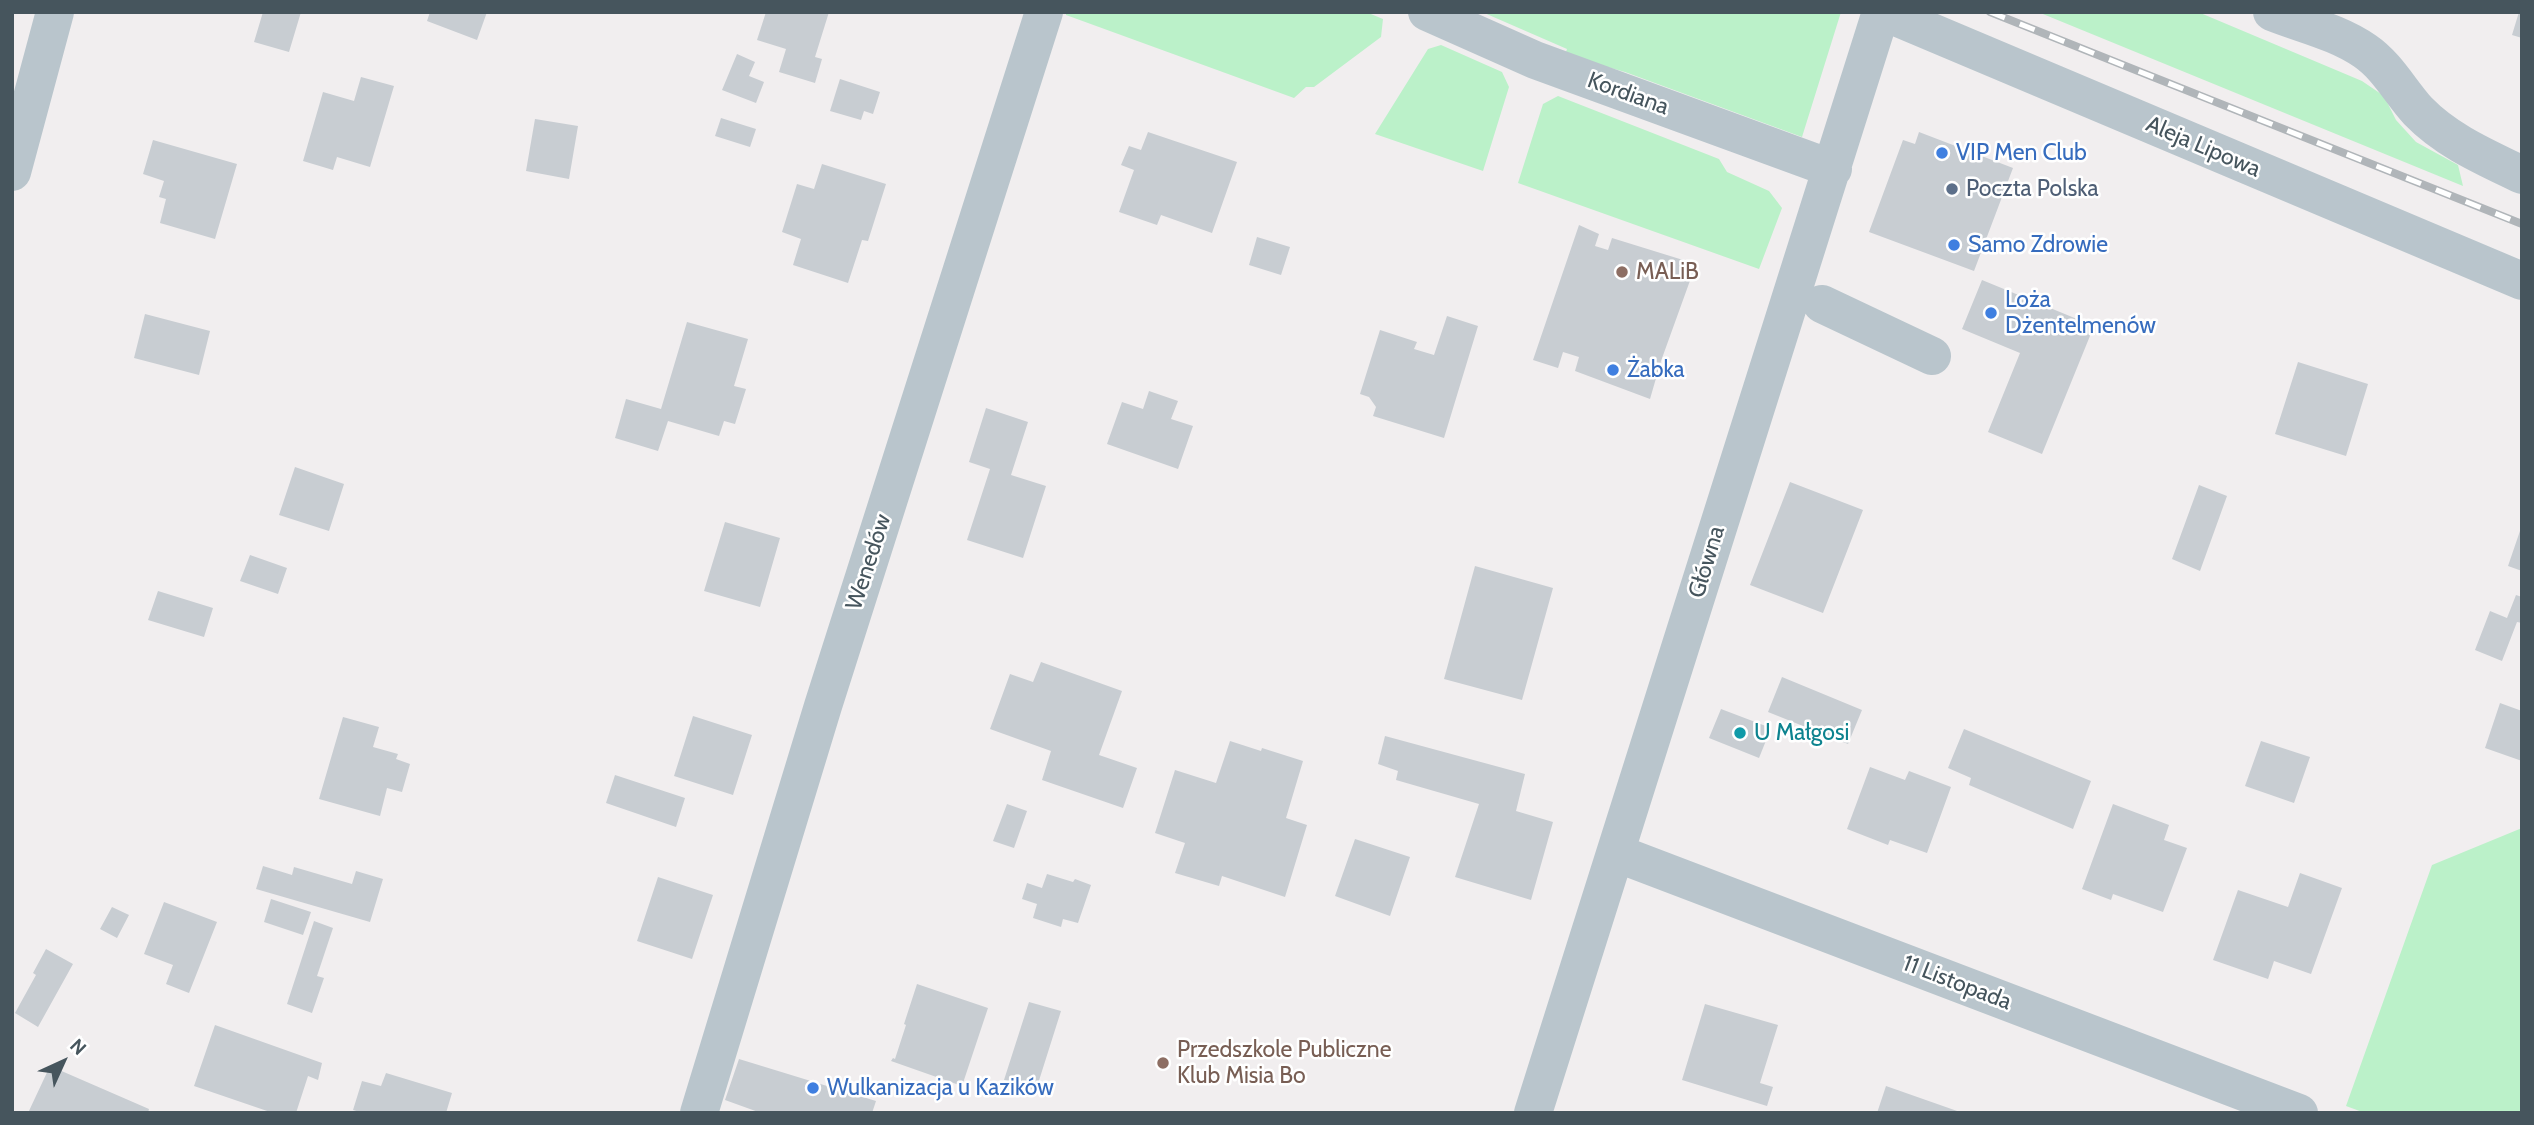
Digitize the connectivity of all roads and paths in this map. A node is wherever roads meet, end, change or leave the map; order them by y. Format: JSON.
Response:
{"nodes":[{"id":1,"x":55,"y":12,"type":"edge"},
{"id":2,"x":1044,"y":12,"type":"edge"},
{"id":3,"x":1427,"y":12,"type":"edge"},
{"id":4,"x":1882,"y":12,"type":"edge"},
{"id":5,"x":2272,"y":12,"type":"edge"},
{"id":6,"x":1833,"y":169,"type":"junction"},
{"id":7,"x":12,"y":172,"type":"edge"},
{"id":8,"x":2522,"y":175,"type":"edge"},
{"id":9,"x":2522,"y":281,"type":"edge"},
{"id":10,"x":1822,"y":304,"type":"dead end"},
{"id":11,"x":1932,"y":356,"type":"dead end"},
{"id":12,"x":1616,"y":853,"type":"junction"},
{"id":13,"x":699,"y":1113,"type":"edge"},
{"id":14,"x":1533,"y":1113,"type":"edge"},
{"id":15,"x":2299,"y":1113,"type":"edge"}],
"edges":[{"from":1,"to":7,"type":"street"},
{"from":2,"to":13,"type":"street","name":"Wenedów"},
{"from":3,"to":6,"type":"street","name":"Kordiana"},
{"from":4,"to":6,"type":"street","name":"Główna"},
{"from":4,"to":9,"type":"street","name":"Aleja Lipowa"},
{"from":5,"to":8,"type":"street"},
{"from":6,"to":12,"type":"street","name":"Główna"},
{"from":10,"to":11,"type":"street"},
{"from":12,"to":14,"type":"street","name":"Główna"},
{"from":12,"to":15,"type":"street","name":"11 Listopada"}]}
